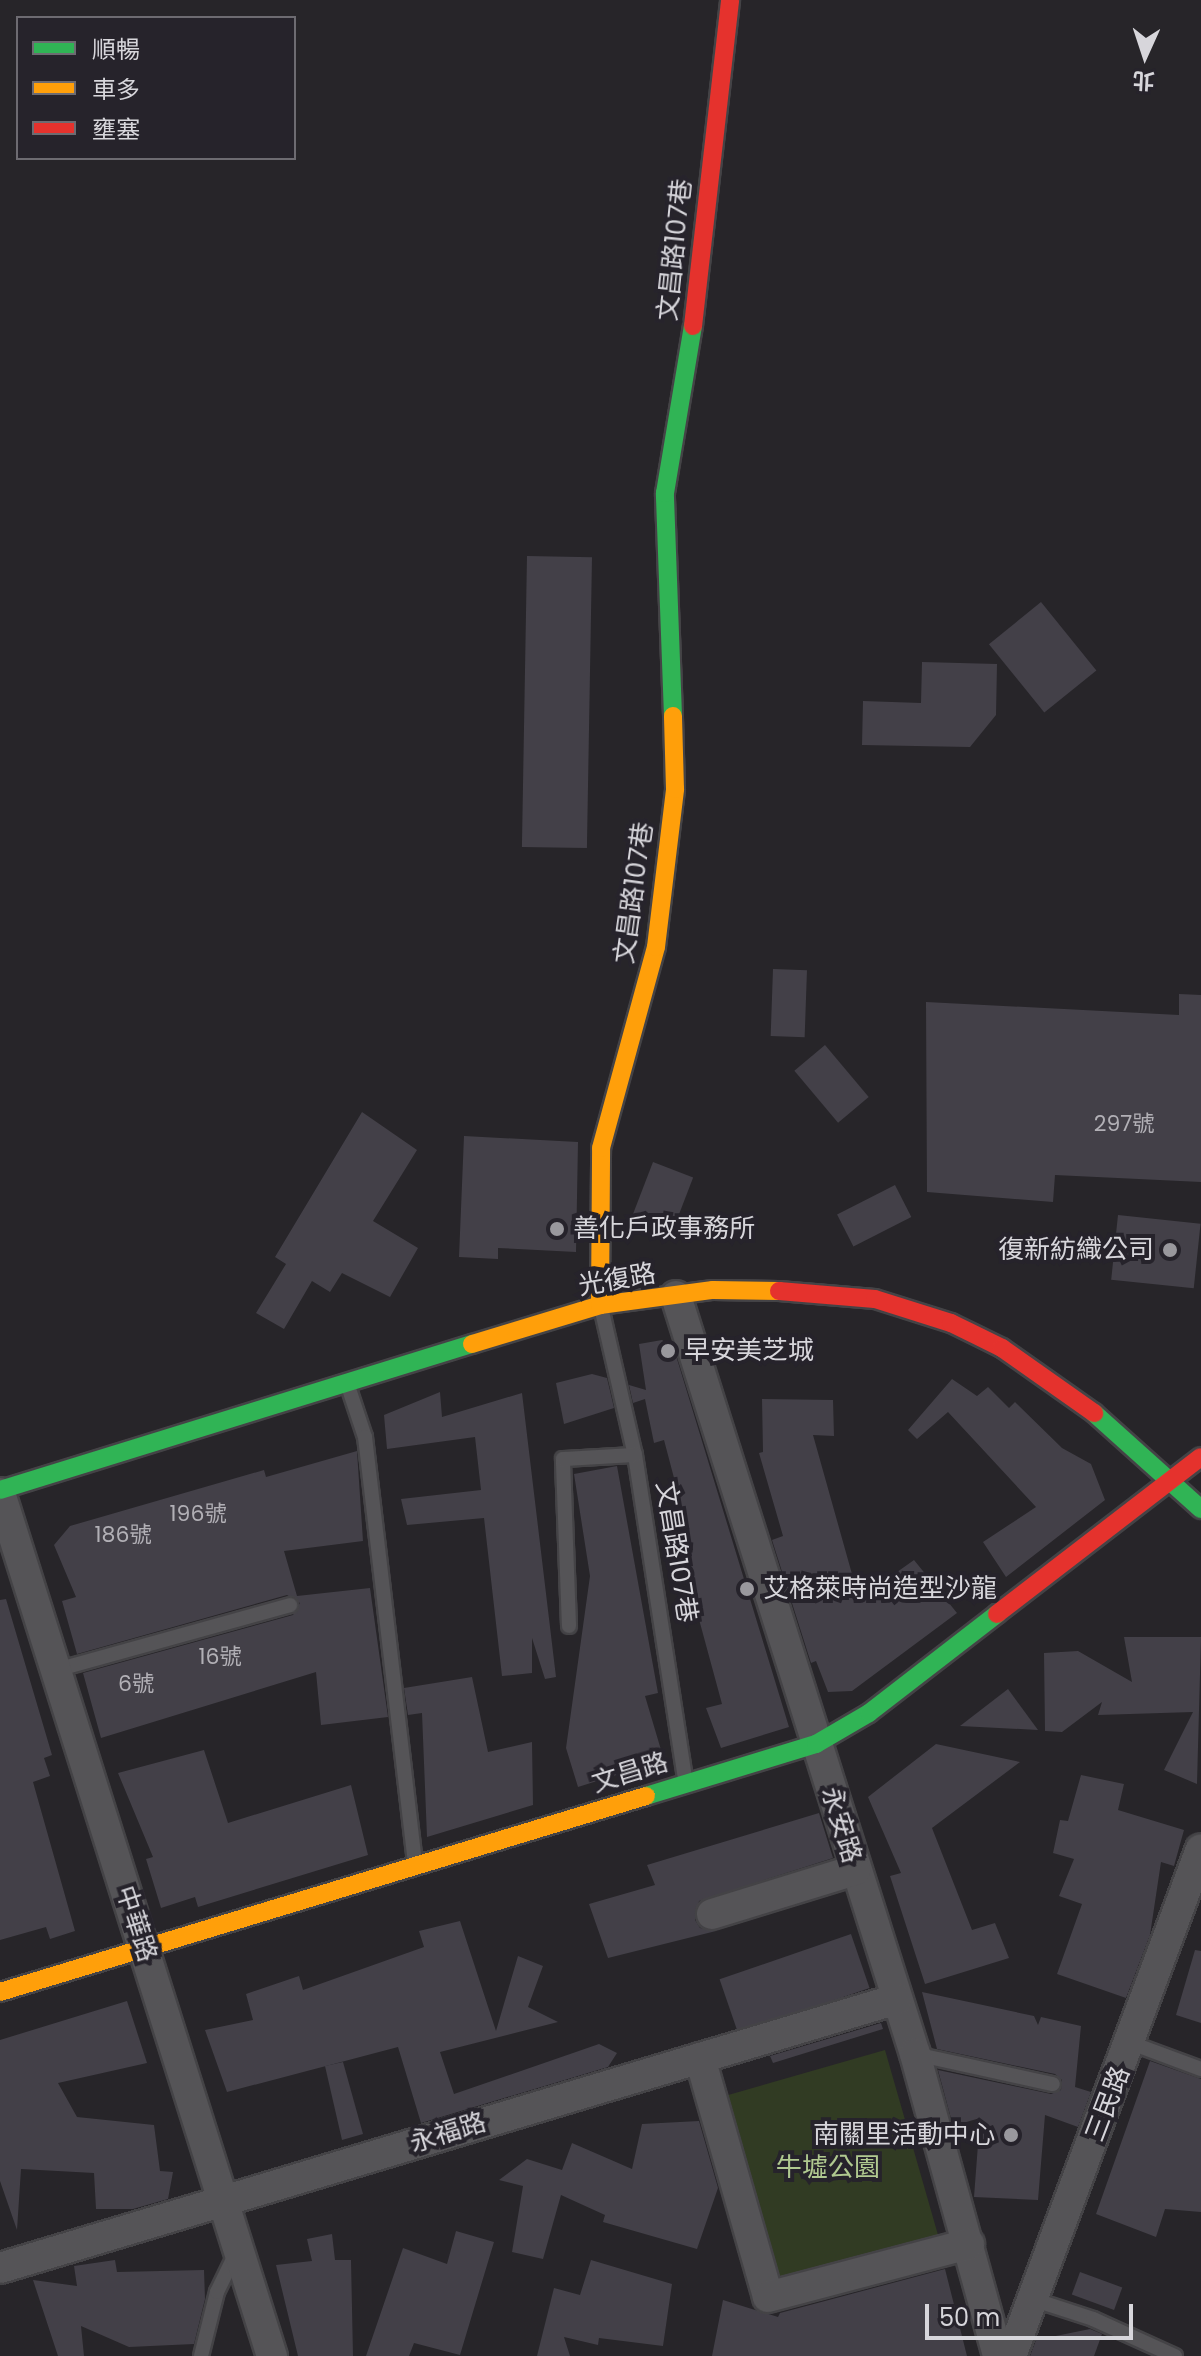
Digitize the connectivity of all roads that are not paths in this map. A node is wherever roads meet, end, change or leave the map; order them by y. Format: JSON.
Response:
{"nodes":[{"id":1,"x":730,"y":0,"type":"edge"},
{"id":2,"x":676,"y":1296,"type":"junction"},
{"id":3,"x":600,"y":1305,"type":"junction"},
{"id":4,"x":348,"y":1386,"type":"junction"},
{"id":5,"x":635,"y":1455,"type":"junction"},
{"id":6,"x":1201,"y":1457,"type":"edge"},
{"id":7,"x":1166,"y":1483,"type":"junction"},
{"id":8,"x":0,"y":1491,"type":"edge"},
{"id":9,"x":1201,"y":1509,"type":"edge"},
{"id":10,"x":290,"y":1605,"type":"dead end"},
{"id":11,"x":569,"y":1626,"type":"dead end"},
{"id":12,"x":56,"y":1670,"type":"junction"},
{"id":13,"x":816,"y":1744,"type":"junction"},
{"id":14,"x":686,"y":1783,"type":"junction"},
{"id":15,"x":1201,"y":1849,"type":"edge"},
{"id":16,"x":416,"y":1865,"type":"junction"},
{"id":17,"x":855,"y":1870,"type":"junction"},
{"id":18,"x":712,"y":1914,"type":"dead end"},
{"id":19,"x":144,"y":1948,"type":"junction"},
{"id":20,"x":0,"y":1992,"type":"edge"},
{"id":21,"x":897,"y":1999,"type":"junction"},
{"id":22,"x":1131,"y":2043,"type":"junction"},
{"id":23,"x":915,"y":2054,"type":"junction"},
{"id":24,"x":700,"y":2058,"type":"junction"},
{"id":25,"x":1201,"y":2069,"type":"edge"},
{"id":26,"x":1053,"y":2084,"type":"dead end"},
{"id":27,"x":223,"y":2201,"type":"junction"},
{"id":28,"x":969,"y":2244,"type":"junction"},
{"id":29,"x":238,"y":2249,"type":"junction"},
{"id":30,"x":0,"y":2268,"type":"edge"},
{"id":31,"x":1035,"y":2300,"type":"junction"},
{"id":32,"x":201,"y":2356,"type":"edge"},
{"id":33,"x":272,"y":2356,"type":"edge"},
{"id":34,"x":998,"y":2356,"type":"edge"},
{"id":35,"x":1011,"y":2356,"type":"edge"},
{"id":36,"x":1175,"y":2356,"type":"edge"}],
"edges":[{"from":1,"to":3,"type":"street","name":"文昌路107巷"},
{"from":2,"to":3,"type":"street","name":"光復路"},
{"from":2,"to":7,"type":"street","name":"光復路"},
{"from":2,"to":13,"type":"street","name":"永安路"},
{"from":3,"to":4,"type":"street","name":"光復路"},
{"from":3,"to":5,"type":"lane","name":"文昌路107巷"},
{"from":4,"to":8,"type":"street","name":"光復路"},
{"from":4,"to":16,"type":"lane"},
{"from":5,"to":11,"type":"lane"},
{"from":5,"to":14,"type":"lane","name":"文昌路107巷"},
{"from":6,"to":7,"type":"street","name":"文昌路"},
{"from":7,"to":9,"type":"street","name":"光復路"},
{"from":7,"to":13,"type":"street","name":"文昌路"},
{"from":8,"to":12,"type":"street","name":"中華路"},
{"from":10,"to":12,"type":"lane"},
{"from":12,"to":19,"type":"street","name":"中華路"},
{"from":13,"to":14,"type":"street","name":"文昌路"},
{"from":13,"to":17,"type":"street","name":"永安路"},
{"from":14,"to":16,"type":"street","name":"文昌路"},
{"from":15,"to":22,"type":"street","name":"三民路"},
{"from":16,"to":19,"type":"street","name":"文昌路"},
{"from":17,"to":18,"type":"street"},
{"from":17,"to":21,"type":"street","name":"永安路"},
{"from":19,"to":20,"type":"street","name":"文昌路"},
{"from":19,"to":27,"type":"street","name":"中華路"},
{"from":21,"to":23,"type":"street","name":"永安路"},
{"from":21,"to":24,"type":"street","name":"永福路"},
{"from":22,"to":25,"type":"lane"},
{"from":22,"to":31,"type":"street","name":"三民路"},
{"from":23,"to":26,"type":"lane"},
{"from":23,"to":28,"type":"street","name":"永安路"},
{"from":24,"to":27,"type":"street","name":"永福路"},
{"from":24,"to":28,"type":"street"},
{"from":27,"to":29,"type":"street","name":"中華路"},
{"from":27,"to":30,"type":"street","name":"永福路"},
{"from":28,"to":34,"type":"street","name":"永安路"},
{"from":29,"to":32,"type":"lane"},
{"from":29,"to":33,"type":"street","name":"中華路"},
{"from":31,"to":35,"type":"street","name":"三民路"},
{"from":31,"to":36,"type":"lane"}]}
